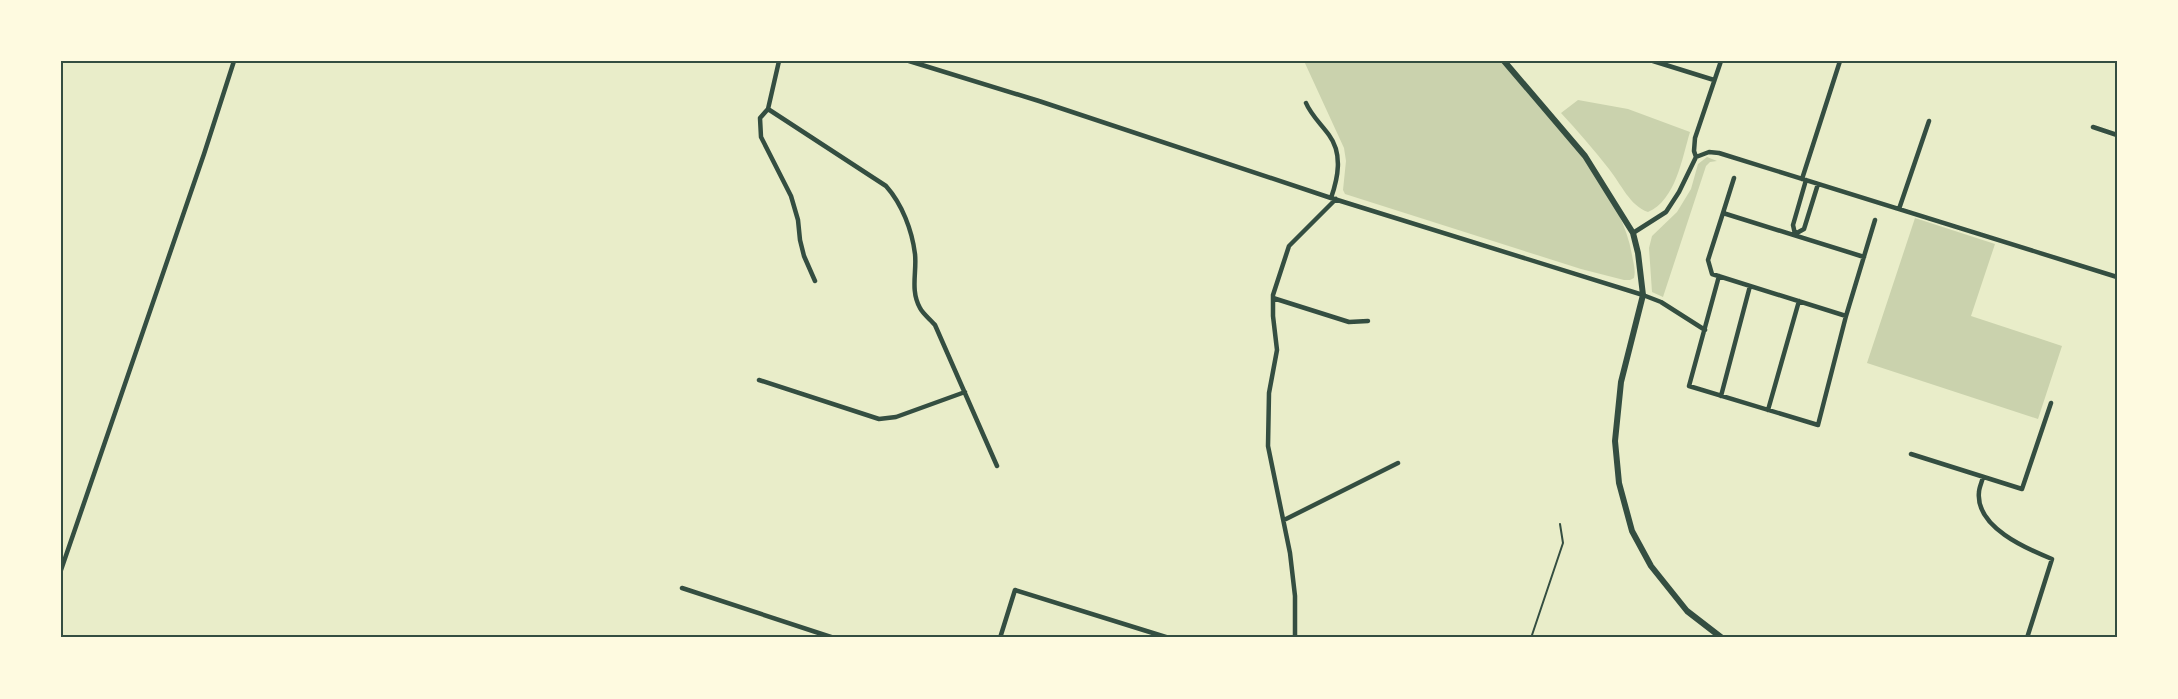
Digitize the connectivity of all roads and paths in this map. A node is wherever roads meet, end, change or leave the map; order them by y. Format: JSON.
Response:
{"nodes":[{"id":1,"x":234,"y":61,"type":"edge"},
{"id":2,"x":779,"y":61,"type":"edge"},
{"id":3,"x":908,"y":61,"type":"edge"},
{"id":4,"x":1504,"y":61,"type":"edge"},
{"id":5,"x":1653,"y":61,"type":"edge"},
{"id":6,"x":1720,"y":61,"type":"edge"},
{"id":7,"x":1840,"y":61,"type":"edge"},
{"id":8,"x":1714,"y":80,"type":"junction"},
{"id":9,"x":1306,"y":103,"type":"dead end"},
{"id":10,"x":768,"y":109,"type":"junction"},
{"id":11,"x":1929,"y":121,"type":"dead end"},
{"id":12,"x":2093,"y":127,"type":"dead end"},
{"id":13,"x":2117,"y":135,"type":"edge"},
{"id":14,"x":1696,"y":156,"type":"junction"},
{"id":15,"x":1734,"y":178,"type":"dead end"},
{"id":16,"x":1804,"y":179,"type":"junction"},
{"id":17,"x":1818,"y":184,"type":"junction"},
{"id":18,"x":1334,"y":199,"type":"junction"},
{"id":19,"x":1899,"y":209,"type":"junction"},
{"id":20,"x":1723,"y":213,"type":"junction"},
{"id":21,"x":1875,"y":220,"type":"dead end"},
{"id":22,"x":1633,"y":233,"type":"junction"},
{"id":23,"x":1795,"y":234,"type":"junction"},
{"id":24,"x":1864,"y":257,"type":"junction"},
{"id":25,"x":1719,"y":276,"type":"junction"},
{"id":26,"x":2117,"y":277,"type":"edge"},
{"id":27,"x":815,"y":281,"type":"dead end"},
{"id":28,"x":1750,"y":286,"type":"junction"},
{"id":29,"x":1643,"y":295,"type":"junction"},
{"id":30,"x":1273,"y":298,"type":"junction"},
{"id":31,"x":1800,"y":301,"type":"junction"},
{"id":32,"x":1846,"y":316,"type":"junction"},
{"id":33,"x":1368,"y":321,"type":"dead end"},
{"id":34,"x":1705,"y":330,"type":"junction"},
{"id":35,"x":759,"y":380,"type":"dead end"},
{"id":36,"x":965,"y":392,"type":"junction"},
{"id":37,"x":1721,"y":396,"type":"junction"},
{"id":38,"x":2051,"y":402,"type":"dead end"},
{"id":39,"x":1768,"y":410,"type":"junction"},
{"id":40,"x":1911,"y":454,"type":"dead end"},
{"id":41,"x":1398,"y":463,"type":"dead end"},
{"id":42,"x":997,"y":466,"type":"dead end"},
{"id":43,"x":1983,"y":477,"type":"junction"},
{"id":44,"x":1284,"y":520,"type":"junction"},
{"id":45,"x":1560,"y":524,"type":"dead end"},
{"id":46,"x":61,"y":570,"type":"edge"},
{"id":47,"x":682,"y":588,"type":"dead end"},
{"id":48,"x":834,"y":638,"type":"edge"},
{"id":49,"x":1000,"y":638,"type":"edge"},
{"id":50,"x":1169,"y":638,"type":"edge"},
{"id":51,"x":1295,"y":638,"type":"edge"},
{"id":52,"x":1531,"y":638,"type":"edge"},
{"id":53,"x":1722,"y":638,"type":"edge"},
{"id":54,"x":2027,"y":638,"type":"edge"}],
"edges":[{"from":1,"to":46,"type":"street"},
{"from":2,"to":10,"type":"street"},
{"from":3,"to":18,"type":"street"},
{"from":4,"to":22,"type":"main road"},
{"from":5,"to":8,"type":"street"},
{"from":6,"to":8,"type":"street"},
{"from":7,"to":16,"type":"street"},
{"from":8,"to":14,"type":"street"},
{"from":9,"to":18,"type":"street"},
{"from":10,"to":27,"type":"street"},
{"from":10,"to":36,"type":"street"},
{"from":11,"to":19,"type":"street"},
{"from":12,"to":13,"type":"street"},
{"from":14,"to":16,"type":"street"},
{"from":14,"to":22,"type":"street"},
{"from":15,"to":20,"type":"street"},
{"from":16,"to":17,"type":"street"},
{"from":16,"to":23,"type":"street"},
{"from":17,"to":19,"type":"street"},
{"from":17,"to":23,"type":"street"},
{"from":18,"to":29,"type":"street"},
{"from":18,"to":30,"type":"street"},
{"from":19,"to":26,"type":"street"},
{"from":20,"to":23,"type":"street"},
{"from":20,"to":25,"type":"street"},
{"from":21,"to":24,"type":"street"},
{"from":22,"to":29,"type":"main road"},
{"from":23,"to":24,"type":"street"},
{"from":24,"to":32,"type":"street"},
{"from":25,"to":28,"type":"street"},
{"from":25,"to":34,"type":"street"},
{"from":28,"to":31,"type":"street"},
{"from":28,"to":37,"type":"street"},
{"from":29,"to":34,"type":"street"},
{"from":29,"to":53,"type":"main road"},
{"from":30,"to":33,"type":"street"},
{"from":30,"to":44,"type":"street"},
{"from":31,"to":32,"type":"street"},
{"from":31,"to":39,"type":"street"},
{"from":32,"to":39,"type":"street"},
{"from":34,"to":37,"type":"street"},
{"from":35,"to":36,"type":"street"},
{"from":36,"to":42,"type":"street"},
{"from":37,"to":39,"type":"street"},
{"from":38,"to":43,"type":"street"},
{"from":40,"to":43,"type":"street"},
{"from":41,"to":44,"type":"street"},
{"from":43,"to":54,"type":"street"},
{"from":44,"to":51,"type":"street"},
{"from":45,"to":52,"type":"lane"},
{"from":47,"to":48,"type":"street"},
{"from":49,"to":50,"type":"street"}]}
